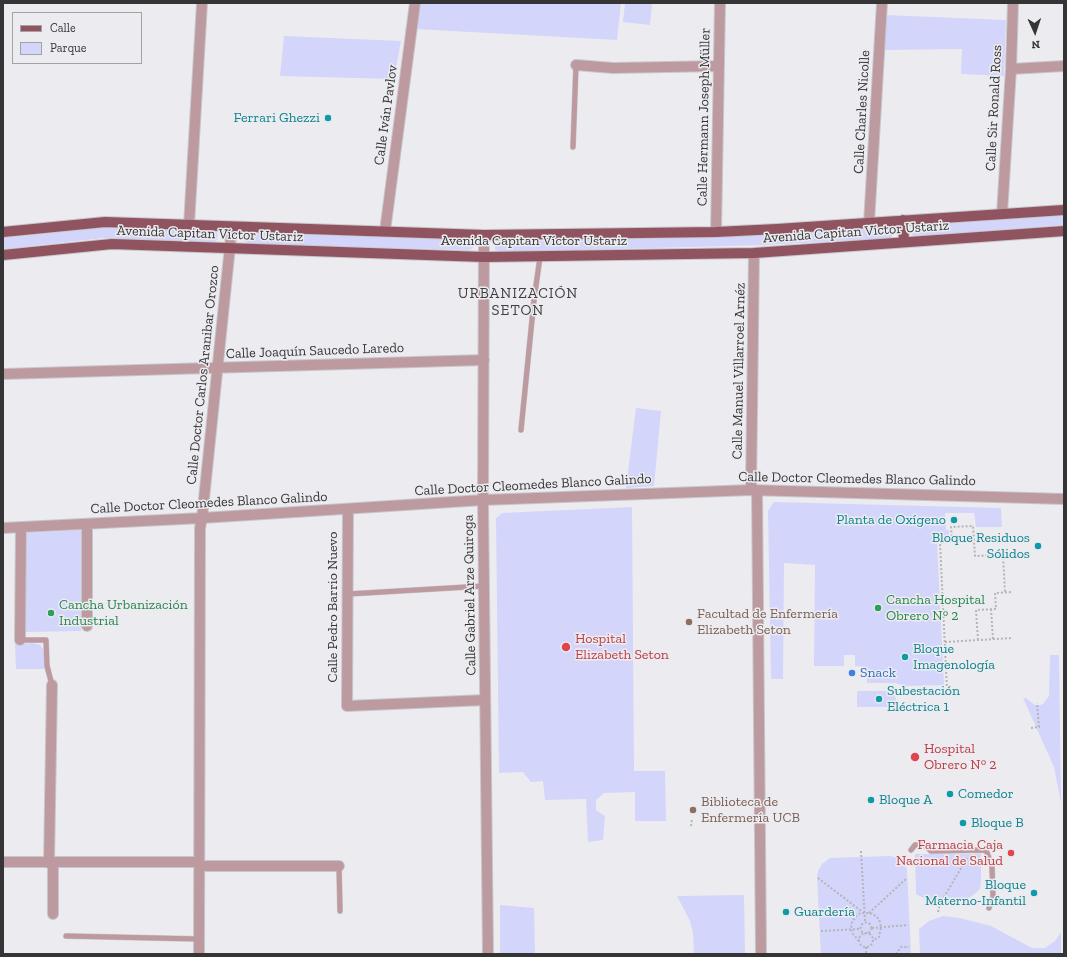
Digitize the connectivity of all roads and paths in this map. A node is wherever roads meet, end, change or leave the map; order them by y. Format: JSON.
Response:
{"nodes":[{"id":1,"x":202,"y":3,"type":"edge"},
{"id":2,"x":415,"y":3,"type":"edge"},
{"id":3,"x":720,"y":3,"type":"edge"},
{"id":4,"x":882,"y":3,"type":"edge"},
{"id":5,"x":1013,"y":3,"type":"edge"},
{"id":6,"x":576,"y":65,"type":"joint"},
{"id":7,"x":719,"y":66,"type":"junction"},
{"id":8,"x":1064,"y":66,"type":"edge"},
{"id":9,"x":1011,"y":69,"type":"junction"},
{"id":10,"x":573,"y":148,"type":"dead end"},
{"id":11,"x":1064,"y":210,"type":"edge"},
{"id":12,"x":1002,"y":214,"type":"junction"},
{"id":13,"x":903,"y":220,"type":"junction"},
{"id":14,"x":870,"y":223,"type":"junction"},
{"id":15,"x":188,"y":225,"type":"junction"},
{"id":16,"x":232,"y":227,"type":"junction"},
{"id":17,"x":385,"y":231,"type":"junction"},
{"id":18,"x":1064,"y":231,"type":"edge"},
{"id":19,"x":3,"y":232,"type":"edge"},
{"id":20,"x":716,"y":232,"type":"junction"},
{"id":21,"x":484,"y":235,"type":"junction"},
{"id":22,"x":904,"y":242,"type":"junction"},
{"id":23,"x":229,"y":249,"type":"junction"},
{"id":24,"x":754,"y":253,"type":"junction"},
{"id":25,"x":3,"y":255,"type":"edge"},
{"id":26,"x":484,"y":257,"type":"junction"},
{"id":27,"x":540,"y":257,"type":"junction"},
{"id":28,"x":484,"y":360,"type":"junction"},
{"id":29,"x":218,"y":367,"type":"junction"},
{"id":30,"x":3,"y":374,"type":"edge"},
{"id":31,"x":521,"y":430,"type":"dead end"},
{"id":32,"x":754,"y":490,"type":"junction"},
{"id":33,"x":1064,"y":499,"type":"edge"},
{"id":34,"x":484,"y":500,"type":"junction"},
{"id":35,"x":348,"y":509,"type":"junction"},
{"id":36,"x":202,"y":518,"type":"junction"},
{"id":37,"x":87,"y":524,"type":"junction"},
{"id":38,"x":21,"y":527,"type":"junction"},
{"id":39,"x":3,"y":528,"type":"edge"},
{"id":40,"x":484,"y":586,"type":"junction"},
{"id":41,"x":1005,"y":592,"type":"junction"},
{"id":42,"x":1011,"y":592,"type":"dead end"},
{"id":43,"x":348,"y":594,"type":"junction"},
{"id":44,"x":991,"y":609,"type":"junction"},
{"id":45,"x":87,"y":626,"type":"dead end"},
{"id":46,"x":1013,"y":638,"type":"dead end"},
{"id":47,"x":992,"y":639,"type":"junction"},
{"id":48,"x":20,"y":640,"type":"joint"},
{"id":49,"x":978,"y":640,"type":"junction"},
{"id":50,"x":945,"y":642,"type":"junction"},
{"id":51,"x":52,"y":685,"type":"joint"},
{"id":52,"x":947,"y":690,"type":"dead end"},
{"id":53,"x":485,"y":700,"type":"junction"},
{"id":54,"x":1037,"y":703,"type":"dead end"},
{"id":55,"x":1032,"y":728,"type":"dead end"},
{"id":56,"x":692,"y":819,"type":"dead end"},
{"id":57,"x":691,"y":826,"type":"dead end"},
{"id":58,"x":911,"y":850,"type":"dead end"},
{"id":59,"x":971,"y":850,"type":"junction"},
{"id":60,"x":861,"y":851,"type":"dead end"},
{"id":61,"x":3,"y":862,"type":"edge"},
{"id":62,"x":51,"y":863,"type":"junction"},
{"id":63,"x":199,"y":864,"type":"junction"},
{"id":64,"x":339,"y":866,"type":"joint"},
{"id":65,"x":818,"y":878,"type":"dead end"},
{"id":66,"x":907,"y":878,"type":"dead end"},
{"id":67,"x":989,"y":908,"type":"dead end"},
{"id":68,"x":340,"y":911,"type":"dead end"},
{"id":69,"x":865,"y":912,"type":"junction"},
{"id":70,"x":938,"y":912,"type":"dead end"},
{"id":71,"x":861,"y":913,"type":"junction"},
{"id":72,"x":870,"y":913,"type":"junction"},
{"id":73,"x":53,"y":914,"type":"dead end"},
{"id":74,"x":865,"y":922,"type":"junction"},
{"id":75,"x":908,"y":925,"type":"dead end"},
{"id":76,"x":882,"y":927,"type":"junction"},
{"id":77,"x":872,"y":928,"type":"junction"},
{"id":78,"x":851,"y":929,"type":"junction"},
{"id":79,"x":861,"y":929,"type":"junction"},
{"id":80,"x":821,"y":931,"type":"dead end"},
{"id":81,"x":866,"y":933,"type":"junction"},
{"id":82,"x":66,"y":936,"type":"dead end"},
{"id":83,"x":199,"y":939,"type":"junction"},
{"id":84,"x":859,"y":941,"type":"junction"},
{"id":85,"x":872,"y":942,"type":"junction"},
{"id":86,"x":866,"y":947,"type":"junction"},
{"id":87,"x":909,"y":947,"type":"dead end"},
{"id":88,"x":198,"y":954,"type":"edge"},
{"id":89,"x":488,"y":954,"type":"edge"},
{"id":90,"x":761,"y":954,"type":"edge"},
{"id":91,"x":866,"y":954,"type":"edge"},
{"id":92,"x":896,"y":954,"type":"edge"}],
"edges":[{"from":1,"to":15,"type":"street"},
{"from":2,"to":17,"type":"street","name":"Calle Iván Pavlov"},
{"from":3,"to":7,"type":"street","name":"Calle Hermann Joseph Müller"},
{"from":4,"to":14,"type":"street","name":"Calle Charles Nicolle"},
{"from":5,"to":9,"type":"street","name":"Calle Sir Ronald Ross"},
{"from":6,"to":7,"type":"street"},
{"from":6,"to":10,"type":"lane"},
{"from":7,"to":20,"type":"street","name":"Calle Hermann Joseph Müller"},
{"from":8,"to":9,"type":"street"},
{"from":9,"to":12,"type":"street","name":"Calle Sir Ronald Ross"},
{"from":11,"to":12,"type":"main road","name":"Avenida Capitan Víctor Ustariz"},
{"from":12,"to":13,"type":"main road","name":"Avenida Capitan Víctor Ustariz"},
{"from":13,"to":14,"type":"main road","name":"Avenida Capitan Víctor Ustariz"},
{"from":13,"to":22,"type":"main road"},
{"from":14,"to":20,"type":"main road","name":"Avenida Capitan Víctor Ustariz"},
{"from":15,"to":16,"type":"main road","name":"Avenida Capitan Víctor Ustariz"},
{"from":15,"to":19,"type":"main road","name":"Avenida Capitan Víctor Ustariz"},
{"from":16,"to":17,"type":"main road","name":"Avenida Capitan Víctor Ustariz"},
{"from":16,"to":23,"type":"street","name":"Calle Doctor Carlos Aranibar Orozco"},
{"from":17,"to":21,"type":"main road","name":"Avenida Capitan Víctor Ustariz"},
{"from":18,"to":22,"type":"main road","name":"Avenida Capitan Víctor Ustariz"},
{"from":20,"to":21,"type":"main road","name":"Avenida Capitan Víctor Ustariz"},
{"from":21,"to":26,"type":"street","name":"Calle Gabriel Arze Quiroga"},
{"from":22,"to":24,"type":"main road","name":"Avenida Capitan Víctor Ustariz"},
{"from":23,"to":25,"type":"main road","name":"Avenida Capitan Víctor Ustariz"},
{"from":23,"to":26,"type":"main road","name":"Avenida Capitan Víctor Ustariz"},
{"from":23,"to":29,"type":"street","name":"Calle Doctor Carlos Aranibar Orozco"},
{"from":24,"to":27,"type":"main road","name":"Avenida Capitan Víctor Ustariz"},
{"from":24,"to":32,"type":"street","name":"Calle Manuel Villarroel Arnéz"},
{"from":26,"to":27,"type":"main road","name":"Avenida Capitan Víctor Ustariz"},
{"from":26,"to":28,"type":"street","name":"Calle Gabriel Arze Quiroga"},
{"from":27,"to":31,"type":"lane"},
{"from":28,"to":29,"type":"street","name":"Calle Joaquín Saucedo Laredo"},
{"from":28,"to":34,"type":"street","name":"Calle Gabriel Arze Quiroga"},
{"from":29,"to":30,"type":"street","name":"Calle Joaquín Saucedo Laredo"},
{"from":29,"to":36,"type":"street","name":"Calle Doctor Carlos Aranibar Orozco"},
{"from":32,"to":33,"type":"street","name":"Calle Doctor Cleomedes Blanco Galindo"},
{"from":32,"to":34,"type":"street","name":"Calle Doctor Cleomedes Blanco Galindo"},
{"from":32,"to":90,"type":"street","name":"Calle Manuel Villarroel Arnéz"},
{"from":34,"to":35,"type":"street","name":"Calle Doctor Cleomedes Blanco Galindo"},
{"from":34,"to":40,"type":"street","name":"Calle Gabriel Arze Quiroga"},
{"from":35,"to":36,"type":"street","name":"Calle Doctor Cleomedes Blanco Galindo"},
{"from":35,"to":43,"type":"street","name":"Calle Pedro Barrio Nuevo"},
{"from":36,"to":37,"type":"street","name":"Calle Doctor Cleomedes Blanco Galindo"},
{"from":36,"to":63,"type":"street","name":"Calle Doctor Carlos Aranibar Orozco"},
{"from":37,"to":38,"type":"street","name":"Calle Doctor Cleomedes Blanco Galindo"},
{"from":37,"to":45,"type":"street"},
{"from":38,"to":39,"type":"street","name":"Calle Doctor Cleomedes Blanco Galindo"},
{"from":38,"to":48,"type":"street"},
{"from":40,"to":43,"type":"lane"},
{"from":40,"to":53,"type":"street","name":"Calle Gabriel Arze Quiroga"},
{"from":41,"to":42,"type":"path"},
{"from":41,"to":44,"type":"path"},
{"from":41,"to":50,"type":"path"},
{"from":43,"to":53,"type":"street","name":"Calle Pedro Barrio Nuevo"},
{"from":44,"to":47,"type":"path"},
{"from":44,"to":49,"type":"path"},
{"from":46,"to":47,"type":"path"},
{"from":47,"to":49,"type":"path"},
{"from":48,"to":51,"type":"lane"},
{"from":49,"to":50,"type":"path"},
{"from":50,"to":52,"type":"path"},
{"from":51,"to":62,"type":"street"},
{"from":53,"to":89,"type":"street","name":"Calle Gabriel Arze Quiroga"},
{"from":54,"to":55,"type":"path"},
{"from":56,"to":57,"type":"path"},
{"from":58,"to":59,"type":"lane"},
{"from":59,"to":67,"type":"lane"},
{"from":59,"to":70,"type":"path"},
{"from":60,"to":69,"type":"path"},
{"from":61,"to":62,"type":"street"},
{"from":62,"to":63,"type":"street"},
{"from":62,"to":73,"type":"street"},
{"from":63,"to":64,"type":"street"},
{"from":63,"to":83,"type":"street","name":"Calle Doctor Carlos Aranibar Orozco"},
{"from":64,"to":68,"type":"lane"},
{"from":65,"to":71,"type":"path"},
{"from":66,"to":72,"type":"path"},
{"from":69,"to":71,"type":"path"},
{"from":69,"to":72,"type":"path"},
{"from":69,"to":74,"type":"path"},
{"from":71,"to":78,"type":"path"},
{"from":72,"to":76,"type":"path"},
{"from":74,"to":77,"type":"path"},
{"from":74,"to":79,"type":"path"},
{"from":75,"to":76,"type":"path"},
{"from":76,"to":77,"type":"path"},
{"from":76,"to":85,"type":"path"},
{"from":77,"to":81,"type":"path"},
{"from":78,"to":79,"type":"path"},
{"from":78,"to":80,"type":"path"},
{"from":78,"to":84,"type":"path"},
{"from":79,"to":81,"type":"path"},
{"from":81,"to":84,"type":"path"},
{"from":81,"to":85,"type":"path"},
{"from":82,"to":83,"type":"lane"},
{"from":83,"to":88,"type":"street","name":"Calle Doctor Carlos Aranibar Orozco"},
{"from":84,"to":86,"type":"path"},
{"from":85,"to":86,"type":"path"},
{"from":86,"to":91,"type":"path"},
{"from":87,"to":92,"type":"path"}]}
